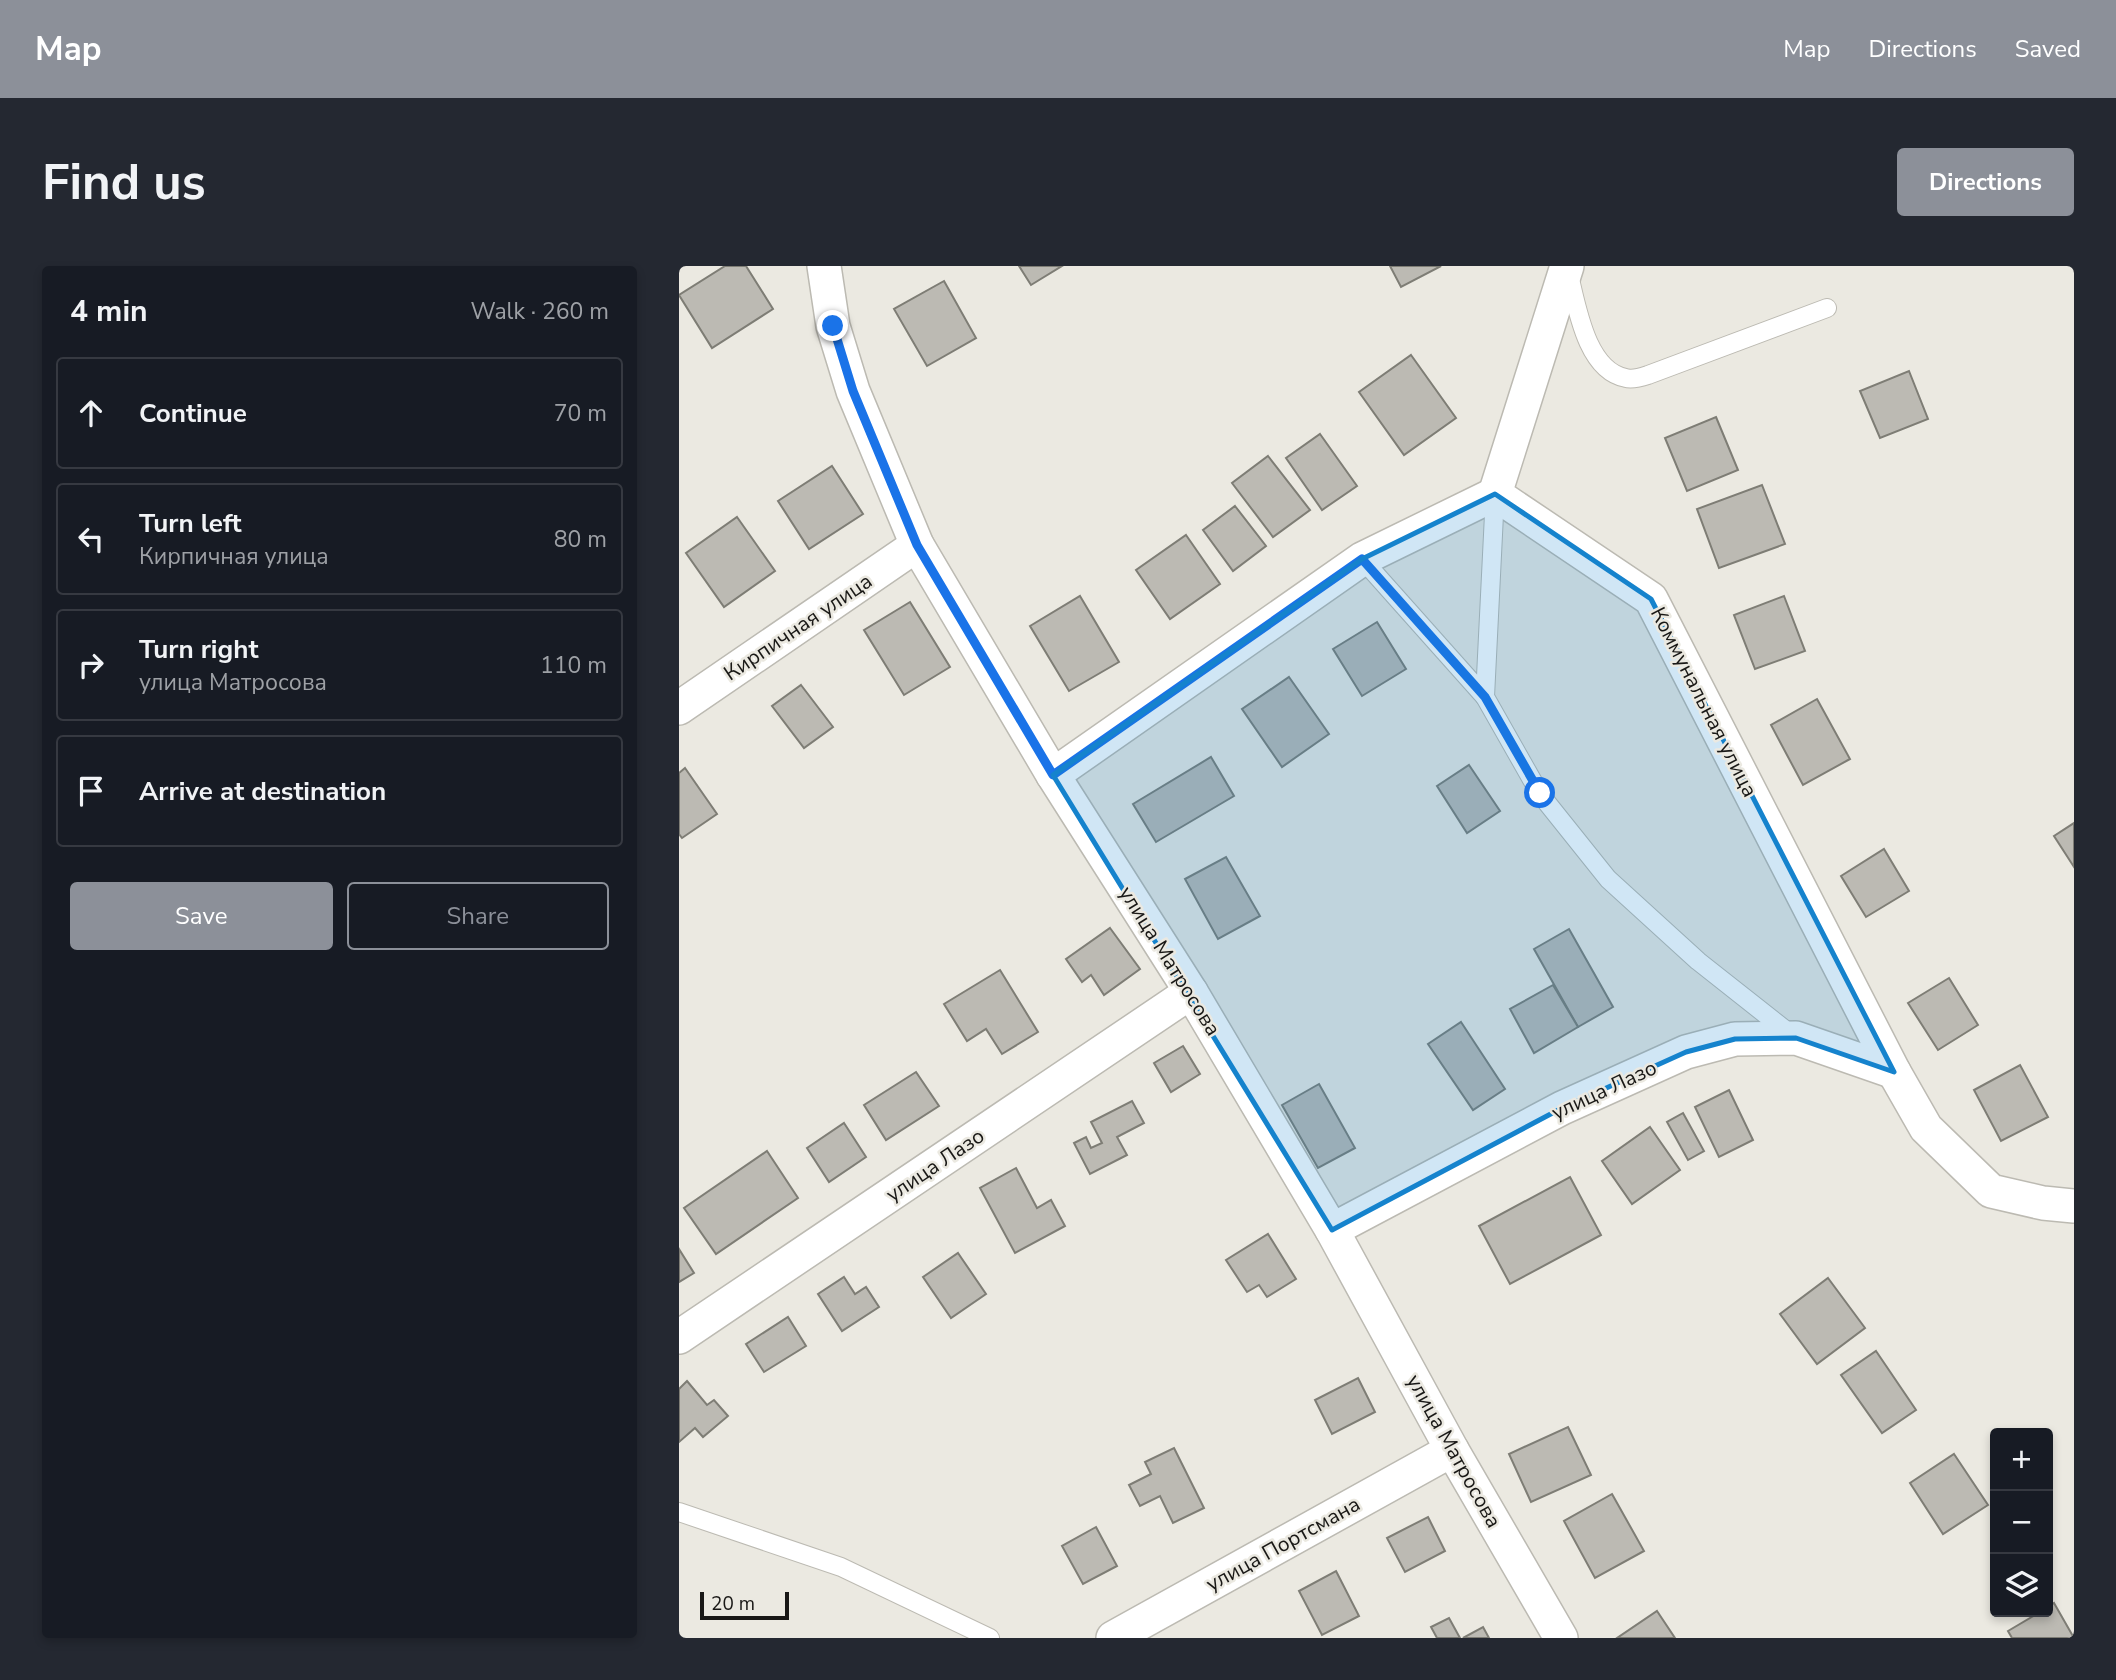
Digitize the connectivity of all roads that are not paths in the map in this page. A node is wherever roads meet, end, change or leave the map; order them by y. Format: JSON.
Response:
{"nodes":[{"id":1,"x":824,"y":266,"type":"edge"},
{"id":2,"x":1567,"y":267,"type":"edge"},
{"id":3,"x":1827,"y":308,"type":"dead end"},
{"id":4,"x":1495,"y":494,"type":"junction"},
{"id":5,"x":917,"y":545,"type":"junction"},
{"id":6,"x":1362,"y":559,"type":"junction"},
{"id":7,"x":1485,"y":697,"type":"junction"},
{"id":8,"x":679,"y":708,"type":"edge"},
{"id":9,"x":1053,"y":775,"type":"junction"},
{"id":10,"x":1191,"y":992,"type":"junction"},
{"id":11,"x":1796,"y":1038,"type":"junction"},
{"id":12,"x":1894,"y":1072,"type":"junction"},
{"id":13,"x":2074,"y":1206,"type":"edge"},
{"id":14,"x":1332,"y":1230,"type":"junction"},
{"id":15,"x":679,"y":1337,"type":"edge"},
{"id":16,"x":1452,"y":1450,"type":"junction"},
{"id":17,"x":679,"y":1512,"type":"edge"},
{"id":18,"x":990,"y":1638,"type":"edge"},
{"id":19,"x":1113,"y":1638,"type":"edge"},
{"id":20,"x":1561,"y":1638,"type":"edge"}],
"edges":[{"from":1,"to":5,"type":"street","name":"улица Матросова"},
{"from":2,"to":3,"type":"lane"},
{"from":2,"to":4,"type":"street"},
{"from":4,"to":6,"type":"street"},
{"from":4,"to":7,"type":"lane"},
{"from":4,"to":12,"type":"street","name":"Коммунальная улица"},
{"from":5,"to":8,"type":"street","name":"Кирпичная улица"},
{"from":5,"to":9,"type":"street","name":"улица Матросова"},
{"from":6,"to":7,"type":"lane"},
{"from":6,"to":9,"type":"street"},
{"from":7,"to":11,"type":"lane"},
{"from":9,"to":10,"type":"street","name":"улица Матросова"},
{"from":10,"to":14,"type":"street","name":"улица Матросова"},
{"from":10,"to":15,"type":"street","name":"улица Лазо"},
{"from":11,"to":12,"type":"street","name":"улица Лазо"},
{"from":11,"to":14,"type":"street","name":"улица Лазо"},
{"from":12,"to":13,"type":"street","name":"Коммунальная улица"},
{"from":14,"to":16,"type":"street","name":"улица Матросова"},
{"from":16,"to":19,"type":"street","name":"улица Портсмана"},
{"from":16,"to":20,"type":"street","name":"улица Матросова"},
{"from":17,"to":18,"type":"lane"}]}
